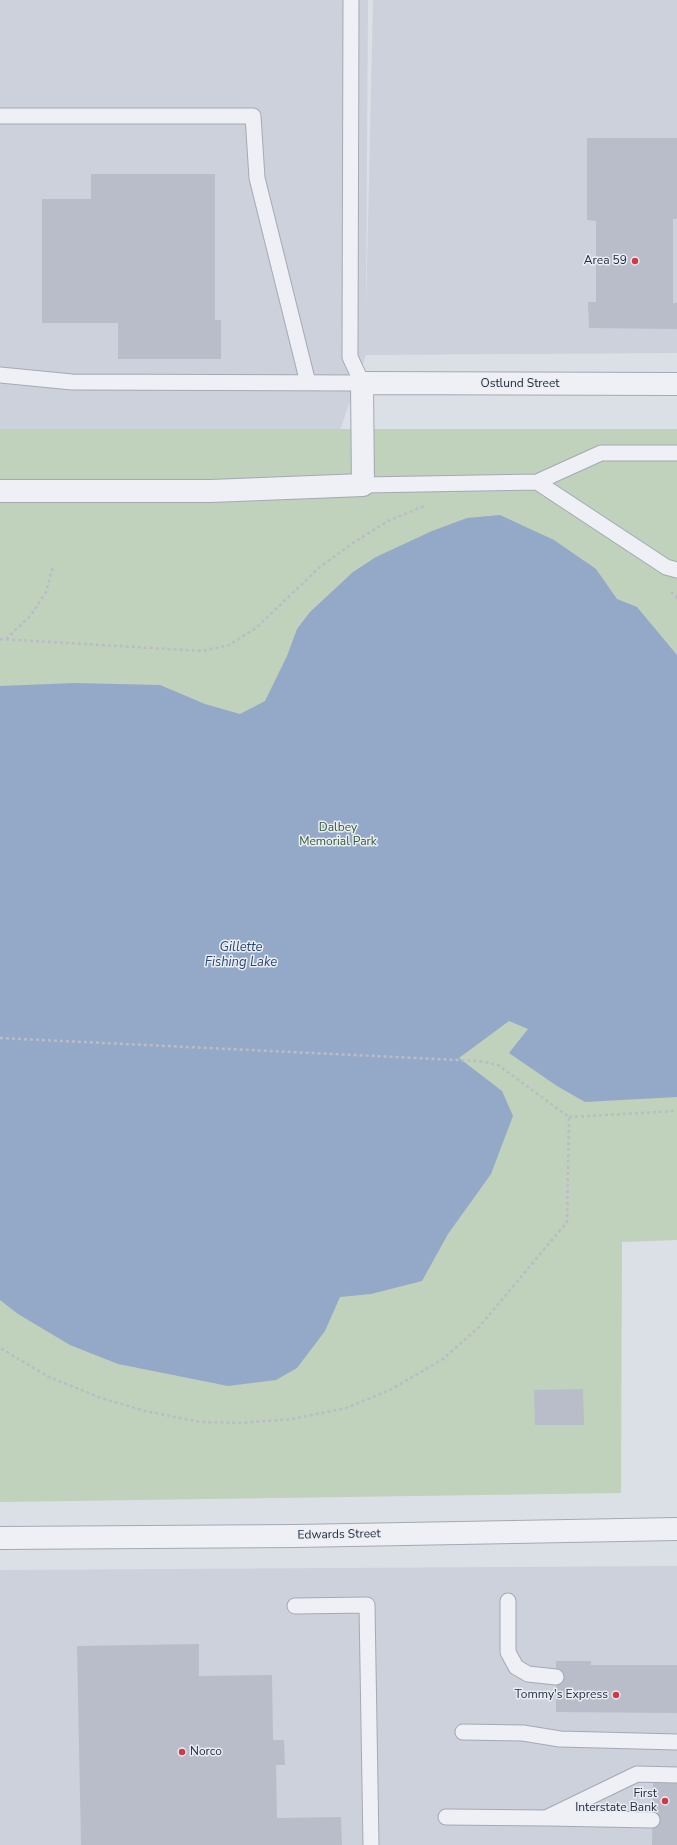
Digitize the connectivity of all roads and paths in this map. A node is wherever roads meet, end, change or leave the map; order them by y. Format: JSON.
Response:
{"nodes":[{"id":1,"x":351,"y":0,"type":"edge"},
{"id":2,"x":0,"y":116,"type":"edge"},
{"id":3,"x":0,"y":375,"type":"edge"},
{"id":4,"x":308,"y":383,"type":"junction"},
{"id":5,"x":362,"y":383,"type":"junction"},
{"id":6,"x":677,"y":384,"type":"edge"},
{"id":7,"x":677,"y":453,"type":"edge"},
{"id":8,"x":537,"y":482,"type":"junction"},
{"id":9,"x":363,"y":485,"type":"junction"},
{"id":10,"x":0,"y":491,"type":"edge"},
{"id":11,"x":430,"y":504,"type":"dead end"},
{"id":12,"x":53,"y":566,"type":"dead end"},
{"id":13,"x":677,"y":570,"type":"edge"},
{"id":14,"x":668,"y":589,"type":"dead end"},
{"id":15,"x":677,"y":598,"type":"edge"},
{"id":16,"x":0,"y":639,"type":"edge"},
{"id":17,"x":5,"y":640,"type":"junction"},
{"id":18,"x":0,"y":1038,"type":"edge"},
{"id":19,"x":677,"y":1112,"type":"edge"},
{"id":20,"x":569,"y":1117,"type":"junction"},
{"id":21,"x":0,"y":1348,"type":"edge"},
{"id":22,"x":677,"y":1529,"type":"edge"},
{"id":23,"x":0,"y":1538,"type":"edge"},
{"id":24,"x":508,"y":1601,"type":"dead end"},
{"id":25,"x":295,"y":1606,"type":"dead end"},
{"id":26,"x":556,"y":1677,"type":"dead end"},
{"id":27,"x":463,"y":1732,"type":"dead end"},
{"id":28,"x":677,"y":1742,"type":"edge"},
{"id":29,"x":677,"y":1775,"type":"edge"},
{"id":30,"x":446,"y":1817,"type":"dead end"},
{"id":31,"x":546,"y":1818,"type":"junction"},
{"id":32,"x":652,"y":1820,"type":"dead end"},
{"id":33,"x":371,"y":1845,"type":"edge"}],
"edges":[{"from":1,"to":5,"type":"lane"},
{"from":2,"to":4,"type":"lane"},
{"from":3,"to":4,"type":"lane"},
{"from":4,"to":5,"type":"lane"},
{"from":5,"to":6,"type":"street","name":"Ostlund Street"},
{"from":5,"to":9,"type":"street"},
{"from":7,"to":8,"type":"lane"},
{"from":8,"to":9,"type":"lane"},
{"from":8,"to":13,"type":"lane"},
{"from":9,"to":10,"type":"street"},
{"from":11,"to":17,"type":"path"},
{"from":12,"to":17,"type":"path"},
{"from":14,"to":15,"type":"path"},
{"from":16,"to":17,"type":"path"},
{"from":18,"to":20,"type":"path"},
{"from":19,"to":20,"type":"path"},
{"from":20,"to":21,"type":"path"},
{"from":22,"to":23,"type":"street","name":"Edwards Street"},
{"from":24,"to":26,"type":"lane"},
{"from":25,"to":33,"type":"lane"},
{"from":27,"to":28,"type":"lane"},
{"from":29,"to":31,"type":"lane"},
{"from":30,"to":31,"type":"lane"},
{"from":31,"to":32,"type":"lane"}]}
